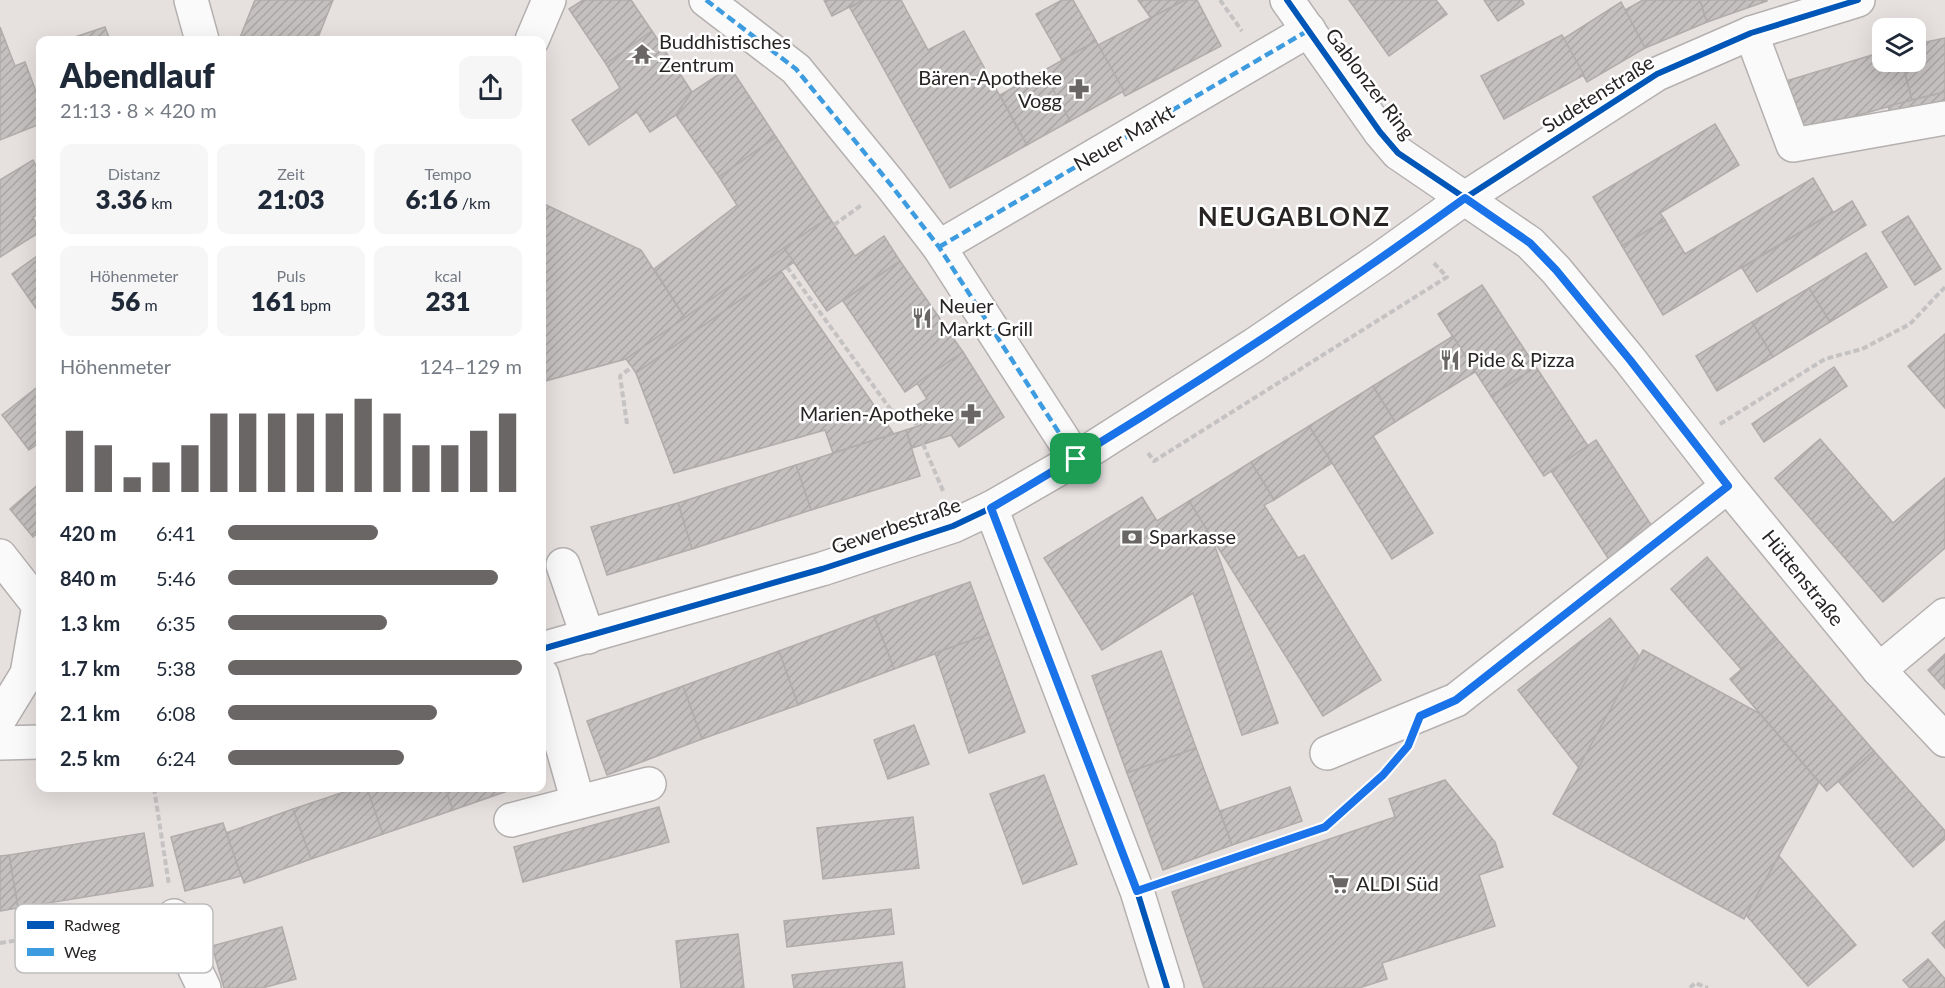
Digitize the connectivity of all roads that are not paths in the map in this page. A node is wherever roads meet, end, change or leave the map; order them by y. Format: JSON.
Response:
{"nodes":[{"id":1,"x":192,"y":0,"type":"edge"},
{"id":2,"x":549,"y":0,"type":"edge"},
{"id":3,"x":706,"y":0,"type":"edge"},
{"id":4,"x":1287,"y":0,"type":"edge"},
{"id":5,"x":1858,"y":0,"type":"edge"},
{"id":6,"x":1309,"y":30,"type":"junction"},
{"id":7,"x":1751,"y":33,"type":"junction"},
{"id":8,"x":201,"y":36,"type":"edge"},
{"id":9,"x":534,"y":36,"type":"edge"},
{"id":10,"x":1945,"y":118,"type":"edge"},
{"id":11,"x":1465,"y":198,"type":"junction"},
{"id":12,"x":939,"y":247,"type":"junction"},
{"id":13,"x":1076,"y":459,"type":"junction"},
{"id":14,"x":1728,"y":486,"type":"junction"},
{"id":15,"x":991,"y":508,"type":"junction"},
{"id":16,"x":0,"y":556,"type":"edge"},
{"id":17,"x":563,"y":565,"type":"dead end"},
{"id":18,"x":36,"y":601,"type":"edge"},
{"id":19,"x":1945,"y":615,"type":"edge"},
{"id":20,"x":36,"y":627,"type":"edge"},
{"id":21,"x":588,"y":637,"type":"junction"},
{"id":22,"x":546,"y":648,"type":"edge"},
{"id":23,"x":1879,"y":670,"type":"junction"},
{"id":24,"x":546,"y":689,"type":"edge"},
{"id":25,"x":0,"y":717,"type":"edge"},
{"id":26,"x":1945,"y":740,"type":"edge"},
{"id":27,"x":36,"y":742,"type":"edge"},
{"id":28,"x":0,"y":744,"type":"edge"},
{"id":29,"x":1327,"y":753,"type":"dead end"},
{"id":30,"x":649,"y":784,"type":"dead end"},
{"id":31,"x":578,"y":802,"type":"junction"},
{"id":32,"x":512,"y":820,"type":"dead end"},
{"id":33,"x":197,"y":973,"type":"edge"},
{"id":34,"x":204,"y":988,"type":"edge"},
{"id":35,"x":1167,"y":988,"type":"edge"}],
"edges":[{"from":1,"to":8,"type":"street"},
{"from":2,"to":9,"type":"street"},
{"from":3,"to":12,"type":"street"},
{"from":4,"to":6,"type":"street","name":"Gablonzer Ring"},
{"from":5,"to":7,"type":"street","name":"Sudetenstraße"},
{"from":6,"to":11,"type":"street","name":"Gablonzer Ring"},
{"from":6,"to":12,"type":"street","name":"Neuer Markt"},
{"from":7,"to":10,"type":"street"},
{"from":7,"to":11,"type":"street","name":"Sudetenstraße"},
{"from":11,"to":13,"type":"street","name":"Gewerbestraße"},
{"from":11,"to":14,"type":"street","name":"Hüttenstraße"},
{"from":12,"to":13,"type":"street"},
{"from":13,"to":15,"type":"street","name":"Gewerbestraße"},
{"from":14,"to":23,"type":"street","name":"Hüttenstraße"},
{"from":14,"to":29,"type":"street"},
{"from":15,"to":21,"type":"street","name":"Gewerbestraße"},
{"from":15,"to":35,"type":"street"},
{"from":16,"to":18,"type":"street"},
{"from":17,"to":21,"type":"street"},
{"from":19,"to":23,"type":"street"},
{"from":20,"to":25,"type":"street"},
{"from":21,"to":22,"type":"street","name":"Gewerbestraße"},
{"from":23,"to":26,"type":"street","name":"Hüttenstraße"},
{"from":24,"to":31,"type":"street"},
{"from":27,"to":28,"type":"street"},
{"from":30,"to":31,"type":"street"},
{"from":31,"to":32,"type":"street"},
{"from":33,"to":34,"type":"street"}]}
